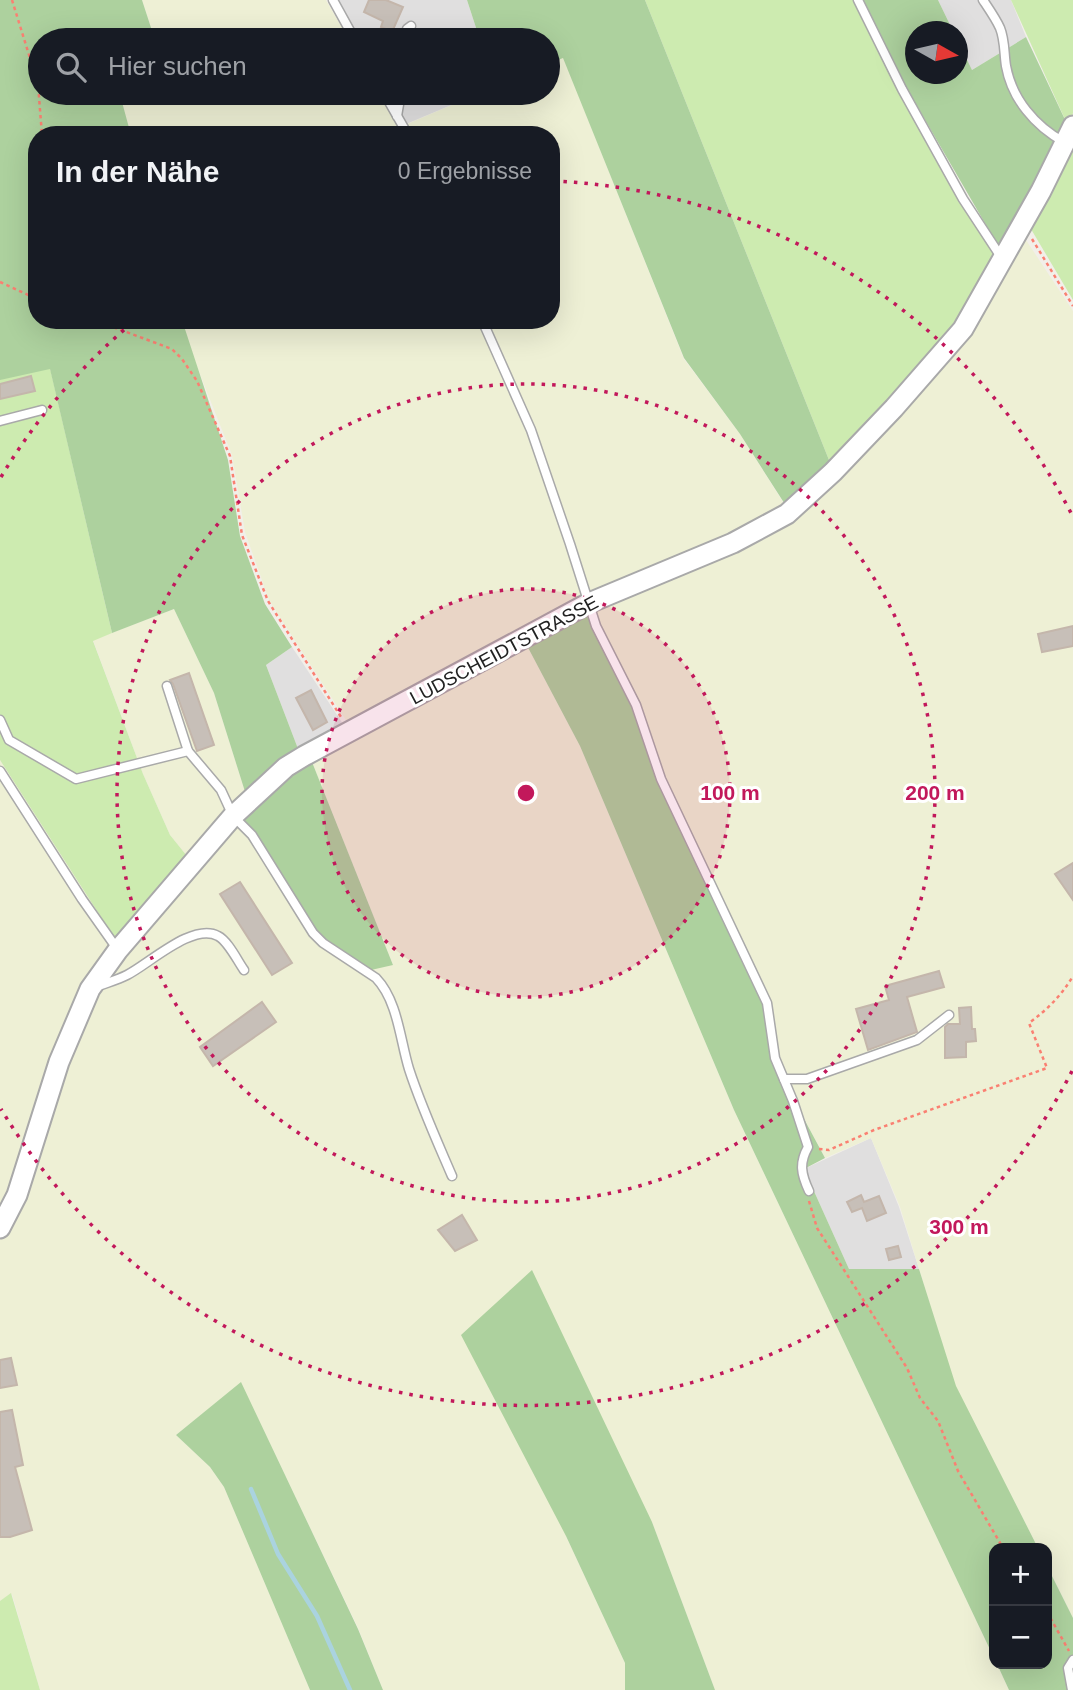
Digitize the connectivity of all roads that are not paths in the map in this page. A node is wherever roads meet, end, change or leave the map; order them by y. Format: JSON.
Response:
{"nodes":[{"id":1,"x":333,"y":0,"type":"edge"},
{"id":2,"x":858,"y":0,"type":"edge"},
{"id":3,"x":984,"y":0,"type":"edge"},
{"id":4,"x":411,"y":26,"type":"dead end"},
{"id":5,"x":348,"y":28,"type":"edge"},
{"id":6,"x":408,"y":28,"type":"edge"},
{"id":7,"x":391,"y":105,"type":"edge"},
{"id":8,"x":399,"y":105,"type":"edge"},
{"id":9,"x":397,"y":116,"type":"junction"},
{"id":10,"x":403,"y":126,"type":"edge"},
{"id":11,"x":1070,"y":134,"type":"edge"},
{"id":12,"x":1003,"y":259,"type":"junction"},
{"id":13,"x":486,"y":329,"type":"edge"},
{"id":14,"x":42,"y":410,"type":"dead end"},
{"id":15,"x":0,"y":421,"type":"edge"},
{"id":16,"x":589,"y":603,"type":"junction"},
{"id":17,"x":167,"y":686,"type":"dead end"},
{"id":18,"x":0,"y":720,"type":"edge"},
{"id":19,"x":188,"y":751,"type":"junction"},
{"id":20,"x":0,"y":771,"type":"edge"},
{"id":21,"x":233,"y":816,"type":"junction"},
{"id":22,"x":118,"y":950,"type":"junction"},
{"id":23,"x":244,"y":970,"type":"dead end"},
{"id":24,"x":90,"y":989,"type":"junction"},
{"id":25,"x":949,"y":1015,"type":"dead end"},
{"id":26,"x":785,"y":1079,"type":"junction"},
{"id":27,"x":452,"y":1176,"type":"dead end"},
{"id":28,"x":809,"y":1191,"type":"road end"},
{"id":29,"x":0,"y":1228,"type":"edge"},
{"id":30,"x":1073,"y":1659,"type":"edge"},
{"id":31,"x":1072,"y":1690,"type":"edge"}],
"edges":[{"from":1,"to":5,"type":"lane"},
{"from":2,"to":12,"type":"lane"},
{"from":3,"to":11,"type":"lane"},
{"from":4,"to":6,"type":"lane"},
{"from":7,"to":9,"type":"lane"},
{"from":8,"to":9,"type":"lane"},
{"from":9,"to":10,"type":"lane"},
{"from":11,"to":12,"type":"street","name":"LUDSCHEIDTSTRASSE"},
{"from":12,"to":16,"type":"street","name":"LUDSCHEIDTSTRASSE"},
{"from":13,"to":16,"type":"lane"},
{"from":14,"to":15,"type":"lane"},
{"from":16,"to":21,"type":"street","name":"LUDSCHEIDTSTRASSE"},
{"from":16,"to":26,"type":"lane"},
{"from":17,"to":19,"type":"lane"},
{"from":18,"to":19,"type":"lane"},
{"from":19,"to":21,"type":"lane"},
{"from":20,"to":22,"type":"lane"},
{"from":21,"to":22,"type":"street","name":"LUDSCHEIDTSTRASSE"},
{"from":21,"to":27,"type":"lane"},
{"from":22,"to":24,"type":"street","name":"LUDSCHEIDTSTRASSE"},
{"from":23,"to":24,"type":"lane"},
{"from":24,"to":29,"type":"street","name":"LUDSCHEIDTSTRASSE"},
{"from":25,"to":26,"type":"lane"},
{"from":26,"to":28,"type":"lane"},
{"from":30,"to":31,"type":"lane"}]}
